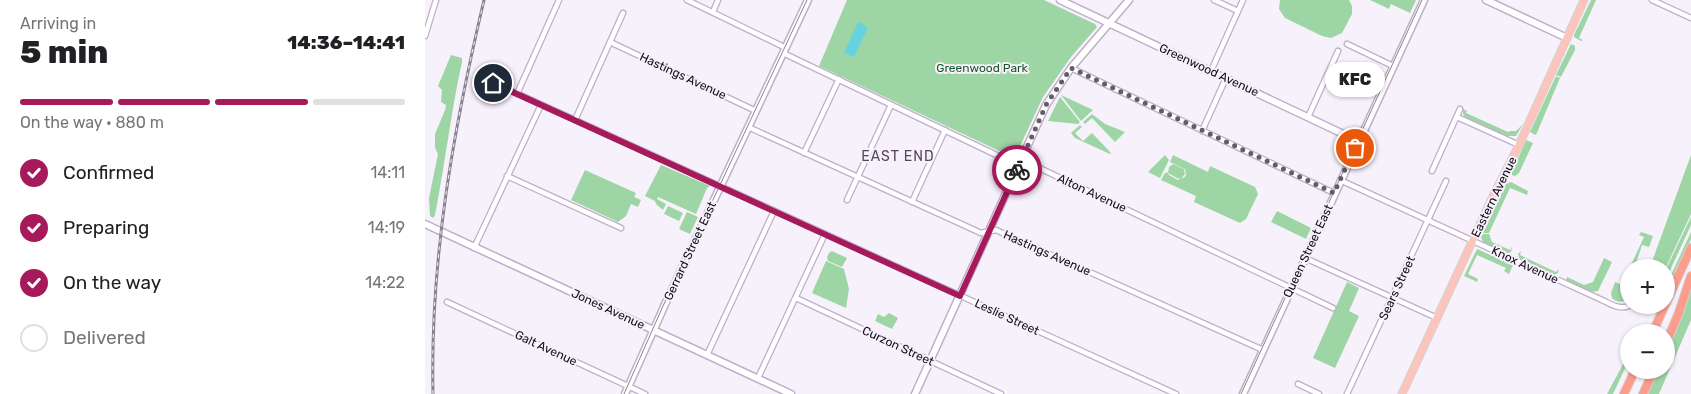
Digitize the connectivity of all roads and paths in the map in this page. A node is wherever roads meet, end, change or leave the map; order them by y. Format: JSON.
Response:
{"nodes":[{"id":1,"x":436,"y":0,"type":"edge"},
{"id":2,"x":559,"y":0,"type":"edge"},
{"id":3,"x":687,"y":0,"type":"edge"},
{"id":4,"x":718,"y":0,"type":"edge"},
{"id":5,"x":808,"y":0,"type":"edge"},
{"id":6,"x":1060,"y":0,"type":"edge"},
{"id":7,"x":1129,"y":0,"type":"edge"},
{"id":8,"x":1214,"y":0,"type":"edge"},
{"id":9,"x":1243,"y":0,"type":"edge"},
{"id":10,"x":1424,"y":0,"type":"edge"},
{"id":11,"x":1486,"y":0,"type":"edge"},
{"id":12,"x":1584,"y":0,"type":"edge"},
{"id":13,"x":1652,"y":0,"type":"edge"},
{"id":14,"x":1238,"y":11,"type":"junction"},
{"id":15,"x":713,"y":12,"type":"junction"},
{"id":16,"x":623,"y":13,"type":"dead end"},
{"id":17,"x":1691,"y":18,"type":"edge"},
{"id":18,"x":1109,"y":23,"type":"junction"},
{"id":19,"x":426,"y":29,"type":"edge"},
{"id":20,"x":425,"y":36,"type":"edge"},
{"id":21,"x":1567,"y":38,"type":"junction"},
{"id":22,"x":610,"y":42,"type":"junction"},
{"id":23,"x":1347,"y":44,"type":"dead end"},
{"id":24,"x":784,"y":51,"type":"junction"},
{"id":25,"x":1338,"y":51,"type":"dead end"},
{"id":26,"x":1393,"y":66,"type":"junction"},
{"id":27,"x":1071,"y":68,"type":"junction"},
{"id":28,"x":1211,"y":72,"type":"junction"},
{"id":29,"x":483,"y":78,"type":"dead end"},
{"id":30,"x":1226,"y":78,"type":"junction"},
{"id":31,"x":839,"y":80,"type":"junction"},
{"id":32,"x":517,"y":94,"type":"junction"},
{"id":33,"x":541,"y":105,"type":"junction"},
{"id":34,"x":891,"y":105,"type":"junction"},
{"id":35,"x":1460,"y":109,"type":"dead end"},
{"id":36,"x":756,"y":111,"type":"junction"},
{"id":37,"x":1457,"y":116,"type":"junction"},
{"id":38,"x":1308,"y":117,"type":"junction"},
{"id":39,"x":575,"y":120,"type":"junction"},
{"id":40,"x":748,"y":127,"type":"junction"},
{"id":41,"x":945,"y":130,"type":"junction"},
{"id":42,"x":1202,"y":131,"type":"junction"},
{"id":43,"x":1358,"y":141,"type":"junction"},
{"id":44,"x":1519,"y":145,"type":"junction"},
{"id":45,"x":804,"y":153,"type":"junction"},
{"id":46,"x":1020,"y":162,"type":"junction"},
{"id":47,"x":1432,"y":171,"type":"dead end"},
{"id":48,"x":507,"y":176,"type":"junction"},
{"id":49,"x":858,"y":177,"type":"junction"},
{"id":50,"x":1340,"y":180,"type":"junction"},
{"id":51,"x":1446,"y":181,"type":"dead end"},
{"id":52,"x":720,"y":186,"type":"junction"},
{"id":53,"x":1334,"y":193,"type":"junction"},
{"id":54,"x":847,"y":200,"type":"dead end"},
{"id":55,"x":912,"y":202,"type":"junction"},
{"id":56,"x":774,"y":211,"type":"junction"},
{"id":57,"x":1428,"y":220,"type":"junction"},
{"id":58,"x":425,"y":224,"type":"edge"},
{"id":59,"x":621,"y":228,"type":"dead end"},
{"id":60,"x":989,"y":231,"type":"junction"},
{"id":61,"x":825,"y":234,"type":"junction"},
{"id":62,"x":1473,"y":241,"type":"junction"},
{"id":63,"x":474,"y":248,"type":"junction"},
{"id":64,"x":1691,"y":248,"type":"edge"},
{"id":65,"x":1305,"y":258,"type":"junction"},
{"id":66,"x":1691,"y":276,"type":"edge"},
{"id":67,"x":1675,"y":284,"type":"edge"},
{"id":68,"x":1291,"y":287,"type":"junction"},
{"id":69,"x":960,"y":296,"type":"junction"},
{"id":70,"x":796,"y":298,"type":"junction"},
{"id":71,"x":1392,"y":298,"type":"junction"},
{"id":72,"x":447,"y":302,"type":"dead end"},
{"id":73,"x":1333,"y":308,"type":"dead end"},
{"id":74,"x":1620,"y":308,"type":"edge"},
{"id":75,"x":1437,"y":318,"type":"junction"},
{"id":76,"x":1674,"y":324,"type":"edge"},
{"id":77,"x":654,"y":330,"type":"junction"},
{"id":78,"x":1263,"y":350,"type":"junction"},
{"id":79,"x":707,"y":355,"type":"junction"},
{"id":80,"x":930,"y":360,"type":"junction"},
{"id":81,"x":758,"y":378,"type":"junction"},
{"id":82,"x":1631,"y":379,"type":"edge"},
{"id":83,"x":1650,"y":379,"type":"edge"},
{"id":84,"x":1298,"y":384,"type":"dead end"},
{"id":85,"x":629,"y":386,"type":"junction"},
{"id":86,"x":625,"y":394,"type":"edge"},
{"id":87,"x":645,"y":394,"type":"edge"},
{"id":88,"x":791,"y":394,"type":"edge"},
{"id":89,"x":915,"y":394,"type":"edge"},
{"id":90,"x":1001,"y":394,"type":"edge"},
{"id":91,"x":1176,"y":394,"type":"edge"},
{"id":92,"x":1243,"y":394,"type":"edge"},
{"id":93,"x":1319,"y":394,"type":"edge"},
{"id":94,"x":1347,"y":394,"type":"edge"},
{"id":95,"x":1402,"y":394,"type":"edge"},
{"id":96,"x":1624,"y":394,"type":"edge"},
{"id":97,"x":1643,"y":394,"type":"edge"}],
"edges":[{"from":1,"to":19,"type":"street"},
{"from":2,"to":32,"type":"street"},
{"from":3,"to":15,"type":"street","name":"Alton Avenue"},
{"from":4,"to":15,"type":"street"},
{"from":5,"to":24,"type":"street","name":"Gerrard Street East"},
{"from":6,"to":18,"type":"street","name":"Greenwood Avenue"},
{"from":7,"to":18,"type":"street"},
{"from":8,"to":14,"type":"street"},
{"from":9,"to":14,"type":"street"},
{"from":10,"to":26,"type":"street","name":"Queen Street East"},
{"from":11,"to":21,"type":"street"},
{"from":12,"to":21,"type":"main road","name":"Eastern Avenue"},
{"from":13,"to":17,"type":"street"},
{"from":14,"to":28,"type":"street"},
{"from":15,"to":24,"type":"street","name":"Alton Avenue"},
{"from":16,"to":22,"type":"street"},
{"from":18,"to":27,"type":"street"},
{"from":18,"to":28,"type":"street","name":"Greenwood Avenue"},
{"from":19,"to":20,"type":"street"},
{"from":21,"to":44,"type":"main road","name":"Eastern Avenue"},
{"from":22,"to":36,"type":"street","name":"Hastings Avenue"},
{"from":22,"to":39,"type":"street"},
{"from":23,"to":26,"type":"street"},
{"from":24,"to":31,"type":"street","name":"Alton Avenue"},
{"from":24,"to":36,"type":"street","name":"Gerrard Street East"},
{"from":25,"to":38,"type":"street"},
{"from":26,"to":43,"type":"street","name":"Queen Street East"},
{"from":27,"to":42,"type":"street"},
{"from":27,"to":46,"type":"street"},
{"from":28,"to":30,"type":"street","name":"Greenwood Avenue"},
{"from":29,"to":32,"type":"street","name":"Leslie Street"},
{"from":30,"to":38,"type":"street","name":"Greenwood Avenue"},
{"from":30,"to":42,"type":"street"},
{"from":31,"to":34,"type":"street","name":"Alton Avenue"},
{"from":31,"to":45,"type":"street"},
{"from":32,"to":33,"type":"street","name":"Leslie Street"},
{"from":33,"to":39,"type":"street","name":"Leslie Street"},
{"from":33,"to":48,"type":"street"},
{"from":34,"to":41,"type":"street","name":"Alton Avenue"},
{"from":34,"to":49,"type":"street"},
{"from":35,"to":37,"type":"street"},
{"from":36,"to":40,"type":"street","name":"Gerrard Street East"},
{"from":37,"to":44,"type":"street"},
{"from":37,"to":47,"type":"street"},
{"from":38,"to":43,"type":"street","name":"Greenwood Avenue"},
{"from":39,"to":52,"type":"street","name":"Leslie Street"},
{"from":40,"to":45,"type":"street","name":"Hastings Avenue"},
{"from":40,"to":52,"type":"street","name":"Gerrard Street East"},
{"from":41,"to":46,"type":"street","name":"Alton Avenue"},
{"from":41,"to":55,"type":"street"},
{"from":42,"to":53,"type":"street"},
{"from":43,"to":50,"type":"street","name":"Queen Street East"},
{"from":44,"to":62,"type":"main road","name":"Eastern Avenue"},
{"from":45,"to":49,"type":"street","name":"Hastings Avenue"},
{"from":46,"to":60,"type":"street"},
{"from":46,"to":68,"type":"street","name":"Alton Avenue"},
{"from":48,"to":59,"type":"street"},
{"from":48,"to":63,"type":"street"},
{"from":49,"to":54,"type":"street"},
{"from":49,"to":55,"type":"street","name":"Hastings Avenue"},
{"from":50,"to":53,"type":"street","name":"Queen Street East"},
{"from":50,"to":57,"type":"street","name":"Knox Avenue"},
{"from":51,"to":57,"type":"street","name":"Sears Street"},
{"from":52,"to":56,"type":"street","name":"Leslie Street"},
{"from":52,"to":77,"type":"street","name":"Gerrard Street East"},
{"from":53,"to":65,"type":"street","name":"Queen Street East"},
{"from":55,"to":60,"type":"street","name":"Hastings Avenue"},
{"from":56,"to":61,"type":"street","name":"Leslie Street"},
{"from":56,"to":79,"type":"street"},
{"from":57,"to":62,"type":"street","name":"Knox Avenue"},
{"from":57,"to":71,"type":"street","name":"Sears Street"},
{"from":58,"to":63,"type":"street","name":"Jones Avenue"},
{"from":60,"to":69,"type":"street"},
{"from":60,"to":78,"type":"street","name":"Hastings Avenue"},
{"from":61,"to":69,"type":"street","name":"Leslie Street"},
{"from":61,"to":70,"type":"street"},
{"from":62,"to":74,"type":"street","name":"Knox Avenue"},
{"from":62,"to":75,"type":"main road","name":"Eastern Avenue"},
{"from":63,"to":77,"type":"street","name":"Jones Avenue"},
{"from":64,"to":67,"type":"highway"},
{"from":65,"to":68,"type":"street","name":"Queen Street East"},
{"from":65,"to":71,"type":"street"},
{"from":66,"to":76,"type":"highway"},
{"from":68,"to":73,"type":"street","name":"Alton Avenue"},
{"from":68,"to":78,"type":"street","name":"Queen Street East"},
{"from":69,"to":80,"type":"street"},
{"from":69,"to":91,"type":"street","name":"Leslie Street"},
{"from":70,"to":80,"type":"street","name":"Curzon Street"},
{"from":70,"to":81,"type":"street"},
{"from":71,"to":75,"type":"street"},
{"from":71,"to":94,"type":"street","name":"Sears Street"},
{"from":72,"to":85,"type":"street","name":"Galt Avenue"},
{"from":75,"to":95,"type":"main road","name":"Eastern Avenue"},
{"from":77,"to":79,"type":"street","name":"Jones Avenue"},
{"from":77,"to":85,"type":"street","name":"Gerrard Street East"},
{"from":78,"to":92,"type":"street","name":"Queen Street East"},
{"from":79,"to":81,"type":"street","name":"Jones Avenue"},
{"from":80,"to":89,"type":"street"},
{"from":80,"to":90,"type":"street","name":"Curzon Street"},
{"from":81,"to":88,"type":"street","name":"Jones Avenue"},
{"from":82,"to":96,"type":"highway"},
{"from":83,"to":97,"type":"highway"},
{"from":84,"to":93,"type":"street"},
{"from":85,"to":86,"type":"street","name":"Gerrard Street East"},
{"from":85,"to":87,"type":"street","name":"Galt Avenue"}]}
